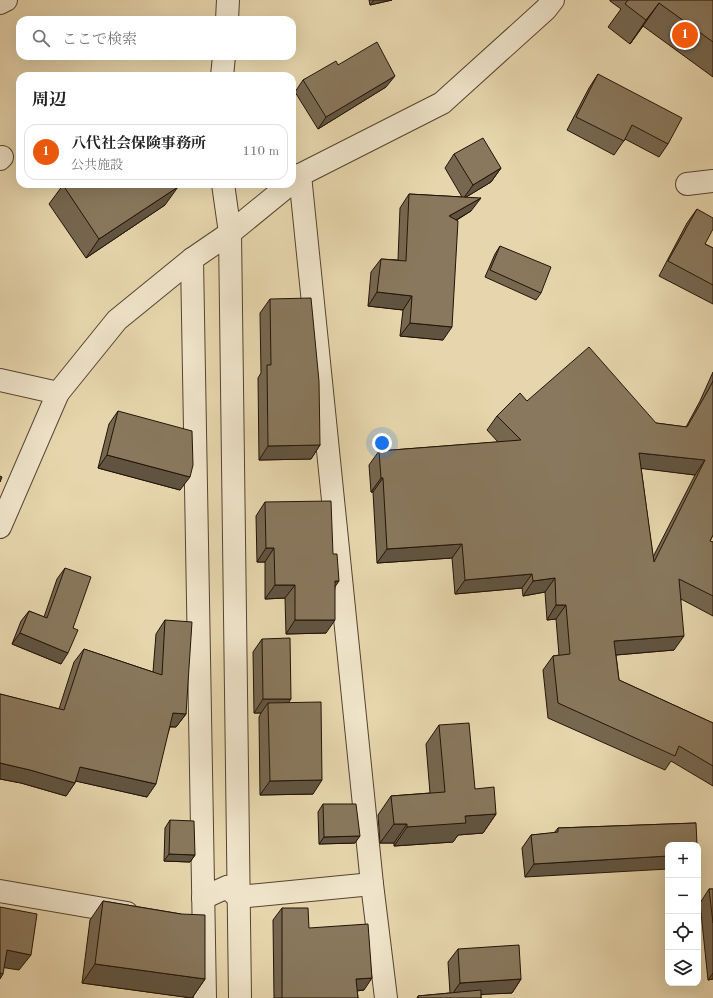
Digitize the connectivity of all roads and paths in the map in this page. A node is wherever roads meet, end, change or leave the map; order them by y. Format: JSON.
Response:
{"nodes":[{"id":1,"x":6,"y":0,"type":"edge"},
{"id":2,"x":228,"y":0,"type":"edge"},
{"id":3,"x":553,"y":0,"type":"edge"},
{"id":4,"x":0,"y":3,"type":"edge"},
{"id":5,"x":227,"y":16,"type":"edge"},
{"id":6,"x":224,"y":60,"type":"edge"},
{"id":7,"x":222,"y":72,"type":"edge"},
{"id":8,"x":296,"y":179,"type":"edge"},
{"id":9,"x":713,"y":182,"type":"edge"},
{"id":10,"x":687,"y":184,"type":"dead end"},
{"id":11,"x":224,"y":188,"type":"edge"},
{"id":12,"x":284,"y":188,"type":"edge"},
{"id":13,"x":295,"y":188,"type":"edge"},
{"id":14,"x":230,"y":233,"type":"junction"},
{"id":15,"x":192,"y":259,"type":"junction"},
{"id":16,"x":0,"y":380,"type":"edge"},
{"id":17,"x":58,"y":393,"type":"junction"},
{"id":18,"x":0,"y":527,"type":"edge"},
{"id":19,"x":372,"y":884,"type":"junction"},
{"id":20,"x":0,"y":891,"type":"edge"},
{"id":21,"x":238,"y":897,"type":"junction"},
{"id":22,"x":197,"y":912,"type":"junction"},
{"id":23,"x":147,"y":917,"type":"edge"},
{"id":24,"x":205,"y":998,"type":"edge"},
{"id":25,"x":240,"y":998,"type":"edge"},
{"id":26,"x":386,"y":998,"type":"edge"}],
"edges":[{"from":1,"to":4,"type":"street"},
{"from":2,"to":5,"type":"street"},
{"from":3,"to":8,"type":"street"},
{"from":6,"to":7,"type":"street"},
{"from":9,"to":10,"type":"street"},
{"from":11,"to":14,"type":"street"},
{"from":12,"to":14,"type":"street"},
{"from":13,"to":19,"type":"street"},
{"from":14,"to":15,"type":"street"},
{"from":14,"to":21,"type":"street"},
{"from":15,"to":17,"type":"street"},
{"from":15,"to":22,"type":"street"},
{"from":16,"to":17,"type":"street"},
{"from":17,"to":18,"type":"street"},
{"from":19,"to":21,"type":"street"},
{"from":19,"to":26,"type":"street"},
{"from":20,"to":23,"type":"street"},
{"from":21,"to":22,"type":"street"},
{"from":21,"to":25,"type":"street"},
{"from":22,"to":24,"type":"street"}]}
